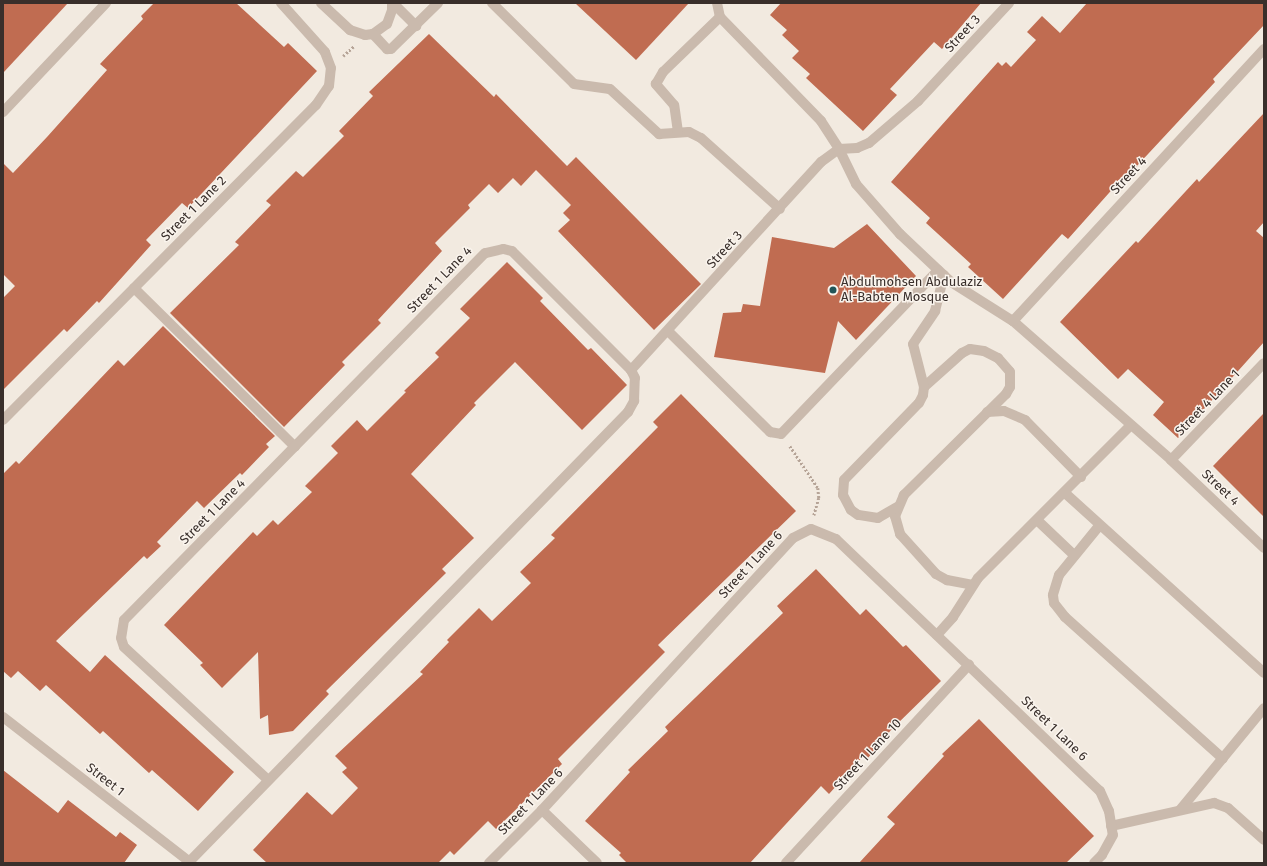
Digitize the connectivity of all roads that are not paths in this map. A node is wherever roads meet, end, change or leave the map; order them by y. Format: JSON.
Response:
{"nodes":[{"id":1,"x":106,"y":3,"type":"edge"},
{"id":2,"x":282,"y":3,"type":"edge"},
{"id":3,"x":320,"y":3,"type":"edge"},
{"id":4,"x":392,"y":3,"type":"edge"},
{"id":5,"x":438,"y":3,"type":"edge"},
{"id":6,"x":492,"y":3,"type":"edge"},
{"id":7,"x":717,"y":3,"type":"edge"},
{"id":8,"x":1009,"y":3,"type":"edge"},
{"id":9,"x":720,"y":17,"type":"junction"},
{"id":10,"x":416,"y":26,"type":"junction"},
{"id":11,"x":369,"y":34,"type":"junction"},
{"id":12,"x":1264,"y":49,"type":"edge"},
{"id":13,"x":3,"y":112,"type":"edge"},
{"id":14,"x":678,"y":132,"type":"junction"},
{"id":15,"x":839,"y":150,"type":"junction"},
{"id":16,"x":780,"y":209,"type":"junction"},
{"id":17,"x":941,"y":273,"type":"junction"},
{"id":18,"x":134,"y":288,"type":"junction"},
{"id":19,"x":1013,"y":321,"type":"junction"},
{"id":20,"x":668,"y":331,"type":"junction"},
{"id":21,"x":1264,"y":363,"type":"edge"},
{"id":22,"x":632,"y":370,"type":"junction"},
{"id":23,"x":924,"y":387,"type":"junction"},
{"id":24,"x":987,"y":412,"type":"junction"},
{"id":25,"x":3,"y":420,"type":"edge"},
{"id":26,"x":1131,"y":425,"type":"junction"},
{"id":27,"x":295,"y":447,"type":"junction"},
{"id":28,"x":1171,"y":460,"type":"junction"},
{"id":29,"x":1081,"y":477,"type":"junction"},
{"id":30,"x":1065,"y":494,"type":"junction"},
{"id":31,"x":897,"y":507,"type":"junction"},
{"id":32,"x":1038,"y":520,"type":"junction"},
{"id":33,"x":1099,"y":526,"type":"junction"},
{"id":34,"x":1264,"y":548,"type":"edge"},
{"id":35,"x":1074,"y":555,"type":"junction"},
{"id":36,"x":973,"y":585,"type":"junction"},
{"id":37,"x":937,"y":635,"type":"junction"},
{"id":38,"x":969,"y":665,"type":"junction"},
{"id":39,"x":1264,"y":673,"type":"edge"},
{"id":40,"x":1264,"y":708,"type":"edge"},
{"id":41,"x":3,"y":717,"type":"edge"},
{"id":42,"x":1223,"y":759,"type":"junction"},
{"id":43,"x":268,"y":780,"type":"junction"},
{"id":44,"x":542,"y":810,"type":"junction"},
{"id":45,"x":1180,"y":810,"type":"junction"},
{"id":46,"x":1111,"y":826,"type":"junction"},
{"id":47,"x":1264,"y":840,"type":"edge"},
{"id":48,"x":190,"y":862,"type":"edge"},
{"id":49,"x":489,"y":863,"type":"edge"},
{"id":50,"x":597,"y":863,"type":"edge"},
{"id":51,"x":786,"y":863,"type":"edge"},
{"id":52,"x":1094,"y":863,"type":"edge"}],
"edges":[{"from":1,"to":13,"type":"street"},
{"from":2,"to":18,"type":"street","name":"Street 1 Lane 2"},
{"from":3,"to":11,"type":"street"},
{"from":4,"to":10,"type":"street"},
{"from":4,"to":11,"type":"street"},
{"from":5,"to":10,"type":"street"},
{"from":6,"to":14,"type":"street"},
{"from":7,"to":9,"type":"street"},
{"from":8,"to":15,"type":"street","name":"Street 3"},
{"from":9,"to":14,"type":"street"},
{"from":9,"to":15,"type":"street"},
{"from":10,"to":11,"type":"street"},
{"from":12,"to":19,"type":"street","name":"Street 4"},
{"from":14,"to":16,"type":"street"},
{"from":15,"to":16,"type":"street","name":"Street 3"},
{"from":15,"to":17,"type":"street","name":"Street 4"},
{"from":16,"to":20,"type":"street","name":"Street 3"},
{"from":17,"to":19,"type":"street","name":"Street 4"},
{"from":17,"to":20,"type":"street"},
{"from":17,"to":23,"type":"street"},
{"from":18,"to":25,"type":"street","name":"Street 1 Lane 2"},
{"from":18,"to":27,"type":"street"},
{"from":19,"to":26,"type":"street","name":"Street 4"},
{"from":20,"to":22,"type":"street","name":"Street 3"},
{"from":21,"to":28,"type":"street","name":"Street 4 Lane 1"},
{"from":22,"to":27,"type":"street","name":"Street 1 Lane 4"},
{"from":22,"to":43,"type":"street"},
{"from":23,"to":24,"type":"street"},
{"from":23,"to":31,"type":"street"},
{"from":24,"to":29,"type":"street"},
{"from":24,"to":31,"type":"street"},
{"from":26,"to":28,"type":"street","name":"Street 4"},
{"from":26,"to":29,"type":"street"},
{"from":27,"to":43,"type":"street","name":"Street 1 Lane 4"},
{"from":28,"to":34,"type":"street","name":"Street 4"},
{"from":29,"to":30,"type":"street"},
{"from":30,"to":32,"type":"street"},
{"from":30,"to":33,"type":"street"},
{"from":31,"to":36,"type":"street"},
{"from":32,"to":35,"type":"street"},
{"from":32,"to":36,"type":"street"},
{"from":33,"to":35,"type":"street"},
{"from":33,"to":39,"type":"street"},
{"from":35,"to":42,"type":"street"},
{"from":36,"to":37,"type":"street"},
{"from":37,"to":38,"type":"street","name":"Street 1 Lane 6"},
{"from":37,"to":44,"type":"street","name":"Street 1 Lane 6"},
{"from":38,"to":46,"type":"street","name":"Street 1 Lane 6"},
{"from":38,"to":51,"type":"street","name":"Street 1 Lane 10"},
{"from":40,"to":42,"type":"street"},
{"from":41,"to":48,"type":"street","name":"Street 1"},
{"from":42,"to":45,"type":"street"},
{"from":43,"to":48,"type":"street"},
{"from":44,"to":49,"type":"street","name":"Street 1 Lane 6"},
{"from":44,"to":50,"type":"street"},
{"from":45,"to":46,"type":"street"},
{"from":45,"to":47,"type":"street"},
{"from":46,"to":52,"type":"street","name":"Street 1 Lane 6"}]}
